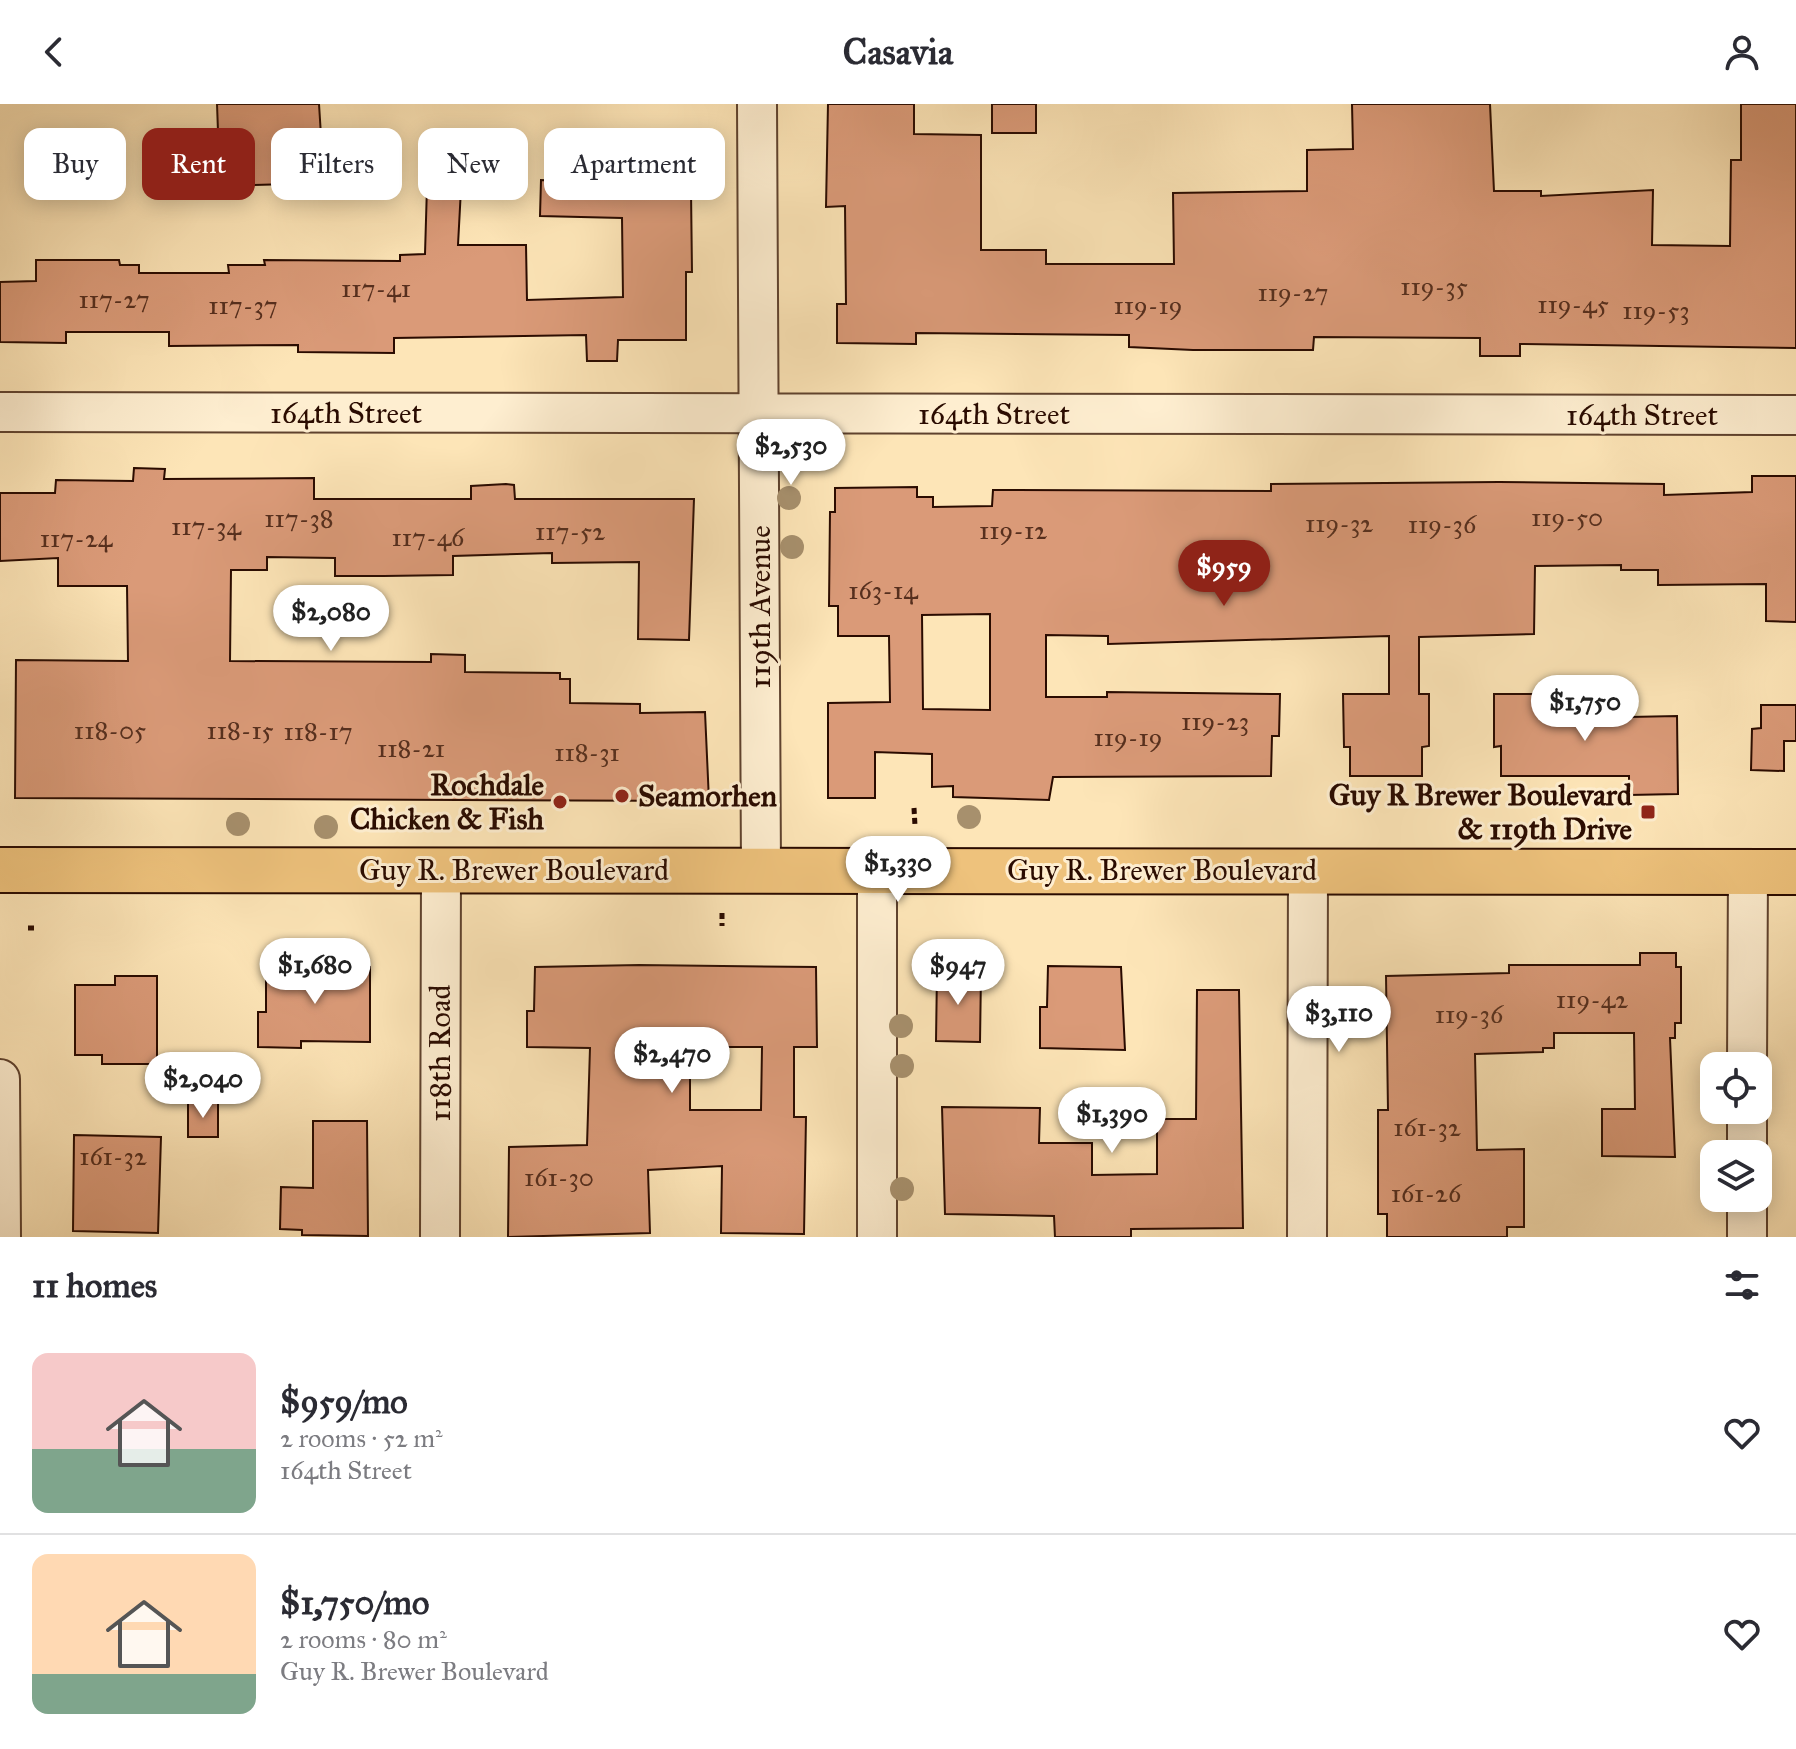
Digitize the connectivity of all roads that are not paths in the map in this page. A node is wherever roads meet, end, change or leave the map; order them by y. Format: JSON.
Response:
{"nodes":[{"id":1,"x":757,"y":104,"type":"edge"},
{"id":2,"x":0,"y":412,"type":"edge"},
{"id":3,"x":759,"y":414,"type":"junction"},
{"id":4,"x":1796,"y":415,"type":"edge"},
{"id":5,"x":0,"y":870,"type":"edge"},
{"id":6,"x":441,"y":870,"type":"junction"},
{"id":7,"x":761,"y":870,"type":"junction"},
{"id":8,"x":877,"y":870,"type":"junction"},
{"id":9,"x":1308,"y":870,"type":"junction"},
{"id":10,"x":1748,"y":871,"type":"junction"},
{"id":11,"x":1796,"y":872,"type":"edge"},
{"id":12,"x":1747,"y":1052,"type":"edge"},
{"id":13,"x":0,"y":1079,"type":"edge"},
{"id":14,"x":1747,"y":1212,"type":"edge"},
{"id":15,"x":1,"y":1237,"type":"edge"},
{"id":16,"x":440,"y":1237,"type":"edge"},
{"id":17,"x":877,"y":1237,"type":"edge"},
{"id":18,"x":1307,"y":1237,"type":"edge"},
{"id":19,"x":1747,"y":1237,"type":"edge"}],
"edges":[{"from":1,"to":3,"type":"street","name":"119th Avenue"},
{"from":2,"to":3,"type":"street","name":"164th Street"},
{"from":3,"to":4,"type":"street","name":"164th Street"},
{"from":3,"to":7,"type":"street","name":"119th Avenue"},
{"from":5,"to":6,"type":"main road","name":"Guy R. Brewer Boulevard"},
{"from":6,"to":7,"type":"main road","name":"Guy R. Brewer Boulevard"},
{"from":6,"to":16,"type":"street","name":"118th Road"},
{"from":7,"to":8,"type":"main road","name":"Guy R. Brewer Boulevard"},
{"from":8,"to":9,"type":"main road","name":"Guy R. Brewer Boulevard"},
{"from":8,"to":17,"type":"street"},
{"from":9,"to":10,"type":"main road","name":"Guy R. Brewer Boulevard"},
{"from":9,"to":18,"type":"street"},
{"from":10,"to":11,"type":"main road","name":"Guy R. Brewer Boulevard"},
{"from":10,"to":12,"type":"street"},
{"from":13,"to":15,"type":"street"},
{"from":14,"to":19,"type":"street"}]}
